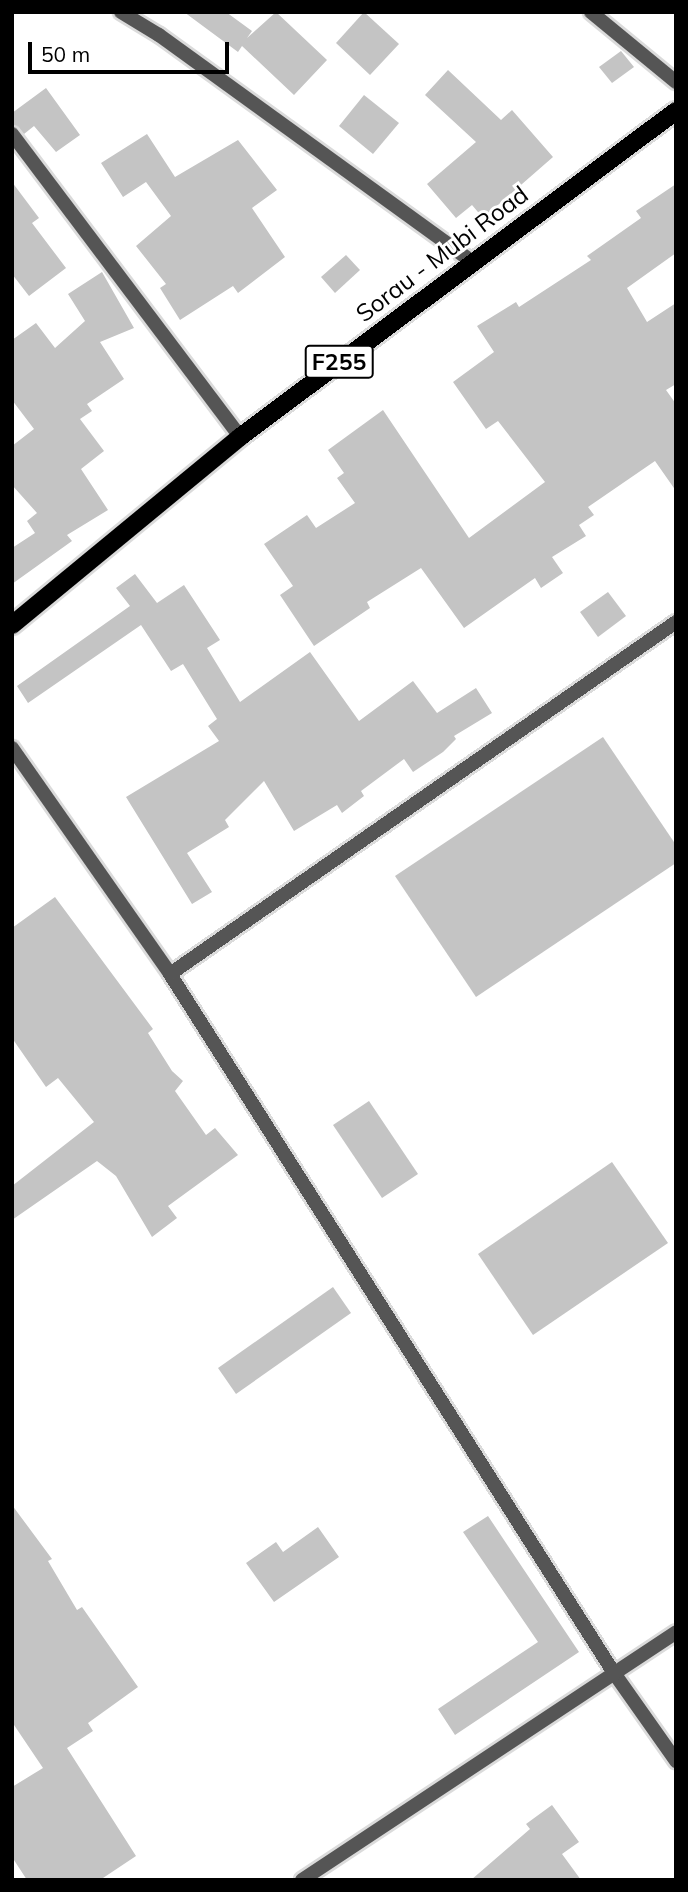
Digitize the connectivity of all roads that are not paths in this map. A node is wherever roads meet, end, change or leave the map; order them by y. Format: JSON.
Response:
{"nodes":[{"id":1,"x":121,"y":12,"type":"edge"},
{"id":2,"x":591,"y":12,"type":"edge"},
{"id":3,"x":676,"y":82,"type":"edge"},
{"id":4,"x":676,"y":111,"type":"edge"},
{"id":5,"x":12,"y":134,"type":"edge"},
{"id":6,"x":473,"y":262,"type":"junction"},
{"id":7,"x":240,"y":437,"type":"junction"},
{"id":8,"x":676,"y":622,"type":"edge"},
{"id":9,"x":12,"y":625,"type":"edge"},
{"id":10,"x":12,"y":748,"type":"edge"},
{"id":11,"x":170,"y":974,"type":"junction"},
{"id":12,"x":676,"y":1632,"type":"edge"},
{"id":13,"x":614,"y":1673,"type":"junction"},
{"id":14,"x":676,"y":1761,"type":"edge"},
{"id":15,"x":302,"y":1880,"type":"edge"}],
"edges":[{"from":1,"to":6,"type":"street"},
{"from":2,"to":3,"type":"street"},
{"from":4,"to":6,"type":"main road","name":"Sorau - Mubi Road","number":"F255"},
{"from":5,"to":7,"type":"street"},
{"from":6,"to":7,"type":"main road","name":"Sorau - Mubi Road","number":"F255"},
{"from":7,"to":9,"type":"main road","name":"Sorau - Mubi Road","number":"F255"},
{"from":8,"to":11,"type":"street"},
{"from":10,"to":11,"type":"street"},
{"from":11,"to":13,"type":"street"},
{"from":12,"to":13,"type":"street"},
{"from":13,"to":14,"type":"street"},
{"from":13,"to":15,"type":"street"}]}
